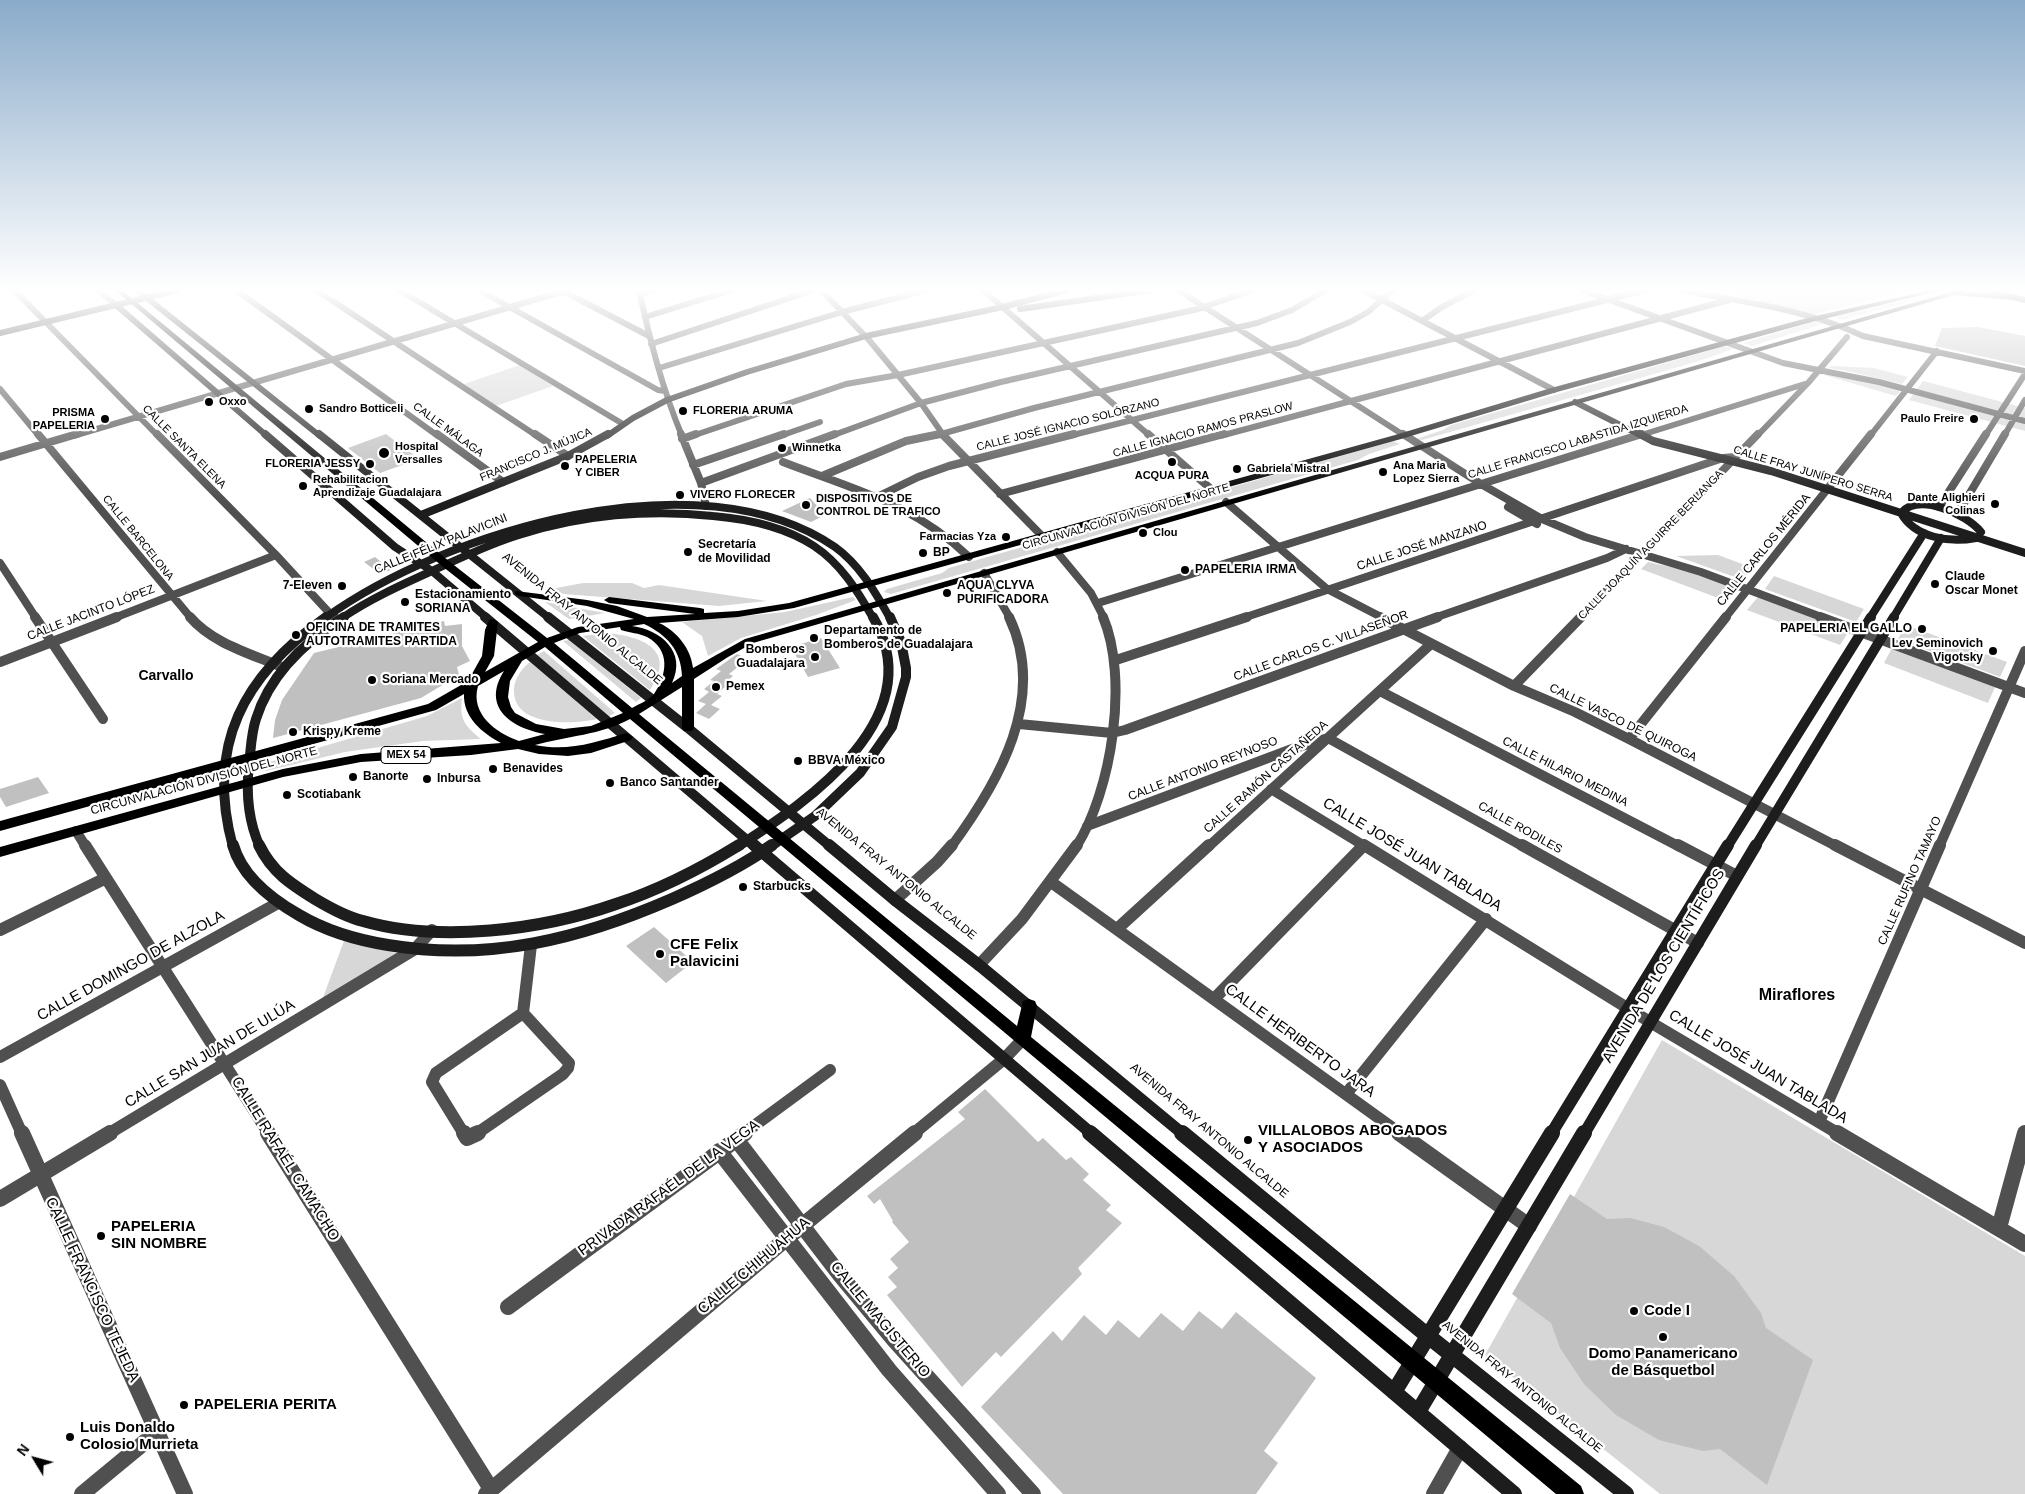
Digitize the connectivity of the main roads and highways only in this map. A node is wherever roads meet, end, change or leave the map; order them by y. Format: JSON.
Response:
{"nodes":[{"id":1,"x":201,"y":360,"type":"edge"},
{"id":2,"x":1664,"y":360,"type":"edge"},
{"id":3,"x":1717,"y":360,"type":"edge"},
{"id":4,"x":520,"y":593,"type":"road end"},
{"id":5,"x":574,"y":602,"type":"junction"},
{"id":6,"x":730,"y":614,"type":"junction"},
{"id":7,"x":648,"y":620,"type":"junction"},
{"id":8,"x":493,"y":622,"type":"road end"},
{"id":9,"x":609,"y":626,"type":"junction"},
{"id":10,"x":546,"y":642,"type":"junction"},
{"id":11,"x":528,"y":652,"type":"junction"},
{"id":12,"x":688,"y":677,"type":"junction"},
{"id":13,"x":473,"y":685,"type":"junction"},
{"id":14,"x":654,"y":701,"type":"junction"},
{"id":15,"x":632,"y":714,"type":"junction"},
{"id":16,"x":688,"y":728,"type":"road end"},
{"id":17,"x":566,"y":732,"type":"junction"},
{"id":18,"x":627,"y":737,"type":"road end"},
{"id":19,"x":520,"y":745,"type":"junction"},
{"id":20,"x":0,"y":826,"type":"edge"},
{"id":21,"x":0,"y":852,"type":"edge"},
{"id":22,"x":1029,"y":1006,"type":"road end"},
{"id":23,"x":1023,"y":1039,"type":"junction"},
{"id":24,"x":1573,"y":1494,"type":"edge"}],
"edges":[{"from":1,"to":10,"type":"main road"},
{"from":2,"to":6,"type":"main road","name":"CIRCUNVALACIÓN DIVISIÓN DEL NORTE"},
{"from":3,"to":12,"type":"main road","name":"CIRCUNVALACIÓN DIVISIÓN DEL NORTE"},
{"from":4,"to":5,"type":"main road"},
{"from":5,"to":6,"type":"main road"},
{"from":5,"to":7,"type":"main road"},
{"from":6,"to":7,"type":"main road","name":"CIRCUNVALACIÓN DIVISIÓN DEL NORTE"},
{"from":7,"to":9,"type":"main road","name":"CIRCUNVALACIÓN DIVISIÓN DEL NORTE"},
{"from":7,"to":12,"type":"main road"},
{"from":8,"to":13,"type":"main road"},
{"from":9,"to":10,"type":"main road","name":"CIRCUNVALACIÓN DIVISIÓN DEL NORTE","number":"MEX 54"},
{"from":9,"to":14,"type":"main road","name":"CIRCUNVALACIÓN DIVISIÓN DEL NORTE","number":"MEX 54"},
{"from":10,"to":11,"type":"main road","name":"CIRCUNVALACIÓN DIVISIÓN DEL NORTE","number":"MEX 54"},
{"from":10,"to":15,"type":"main road"},
{"from":11,"to":13,"type":"main road","name":"CIRCUNVALACIÓN DIVISIÓN DEL NORTE","number":"MEX 54"},
{"from":11,"to":17,"type":"main road","name":"CIRCUNVALACIÓN DIVISIÓN DEL NORTE","number":"MEX 54"},
{"from":12,"to":14,"type":"main road","name":"CIRCUNVALACIÓN DIVISIÓN DEL NORTE"},
{"from":12,"to":16,"type":"main road"},
{"from":13,"to":19,"type":"main road"},
{"from":13,"to":20,"type":"main road","name":"CIRCUNVALACIÓN DIVISIÓN DEL NORTE","number":"MEX 54"},
{"from":14,"to":15,"type":"main road","name":"CIRCUNVALACIÓN DIVISIÓN DEL NORTE","number":"MEX 54"},
{"from":15,"to":17,"type":"main road","name":"CIRCUNVALACIÓN DIVISIÓN DEL NORTE","number":"MEX 54"},
{"from":15,"to":23,"type":"main road"},
{"from":17,"to":19,"type":"main road","name":"CIRCUNVALACIÓN DIVISIÓN DEL NORTE","number":"MEX 54"},
{"from":18,"to":19,"type":"main road"},
{"from":19,"to":21,"type":"main road","name":"CIRCUNVALACIÓN DIVISIÓN DEL NORTE","number":"MEX 54"},
{"from":22,"to":23,"type":"main road"},
{"from":23,"to":24,"type":"main road"}]}
